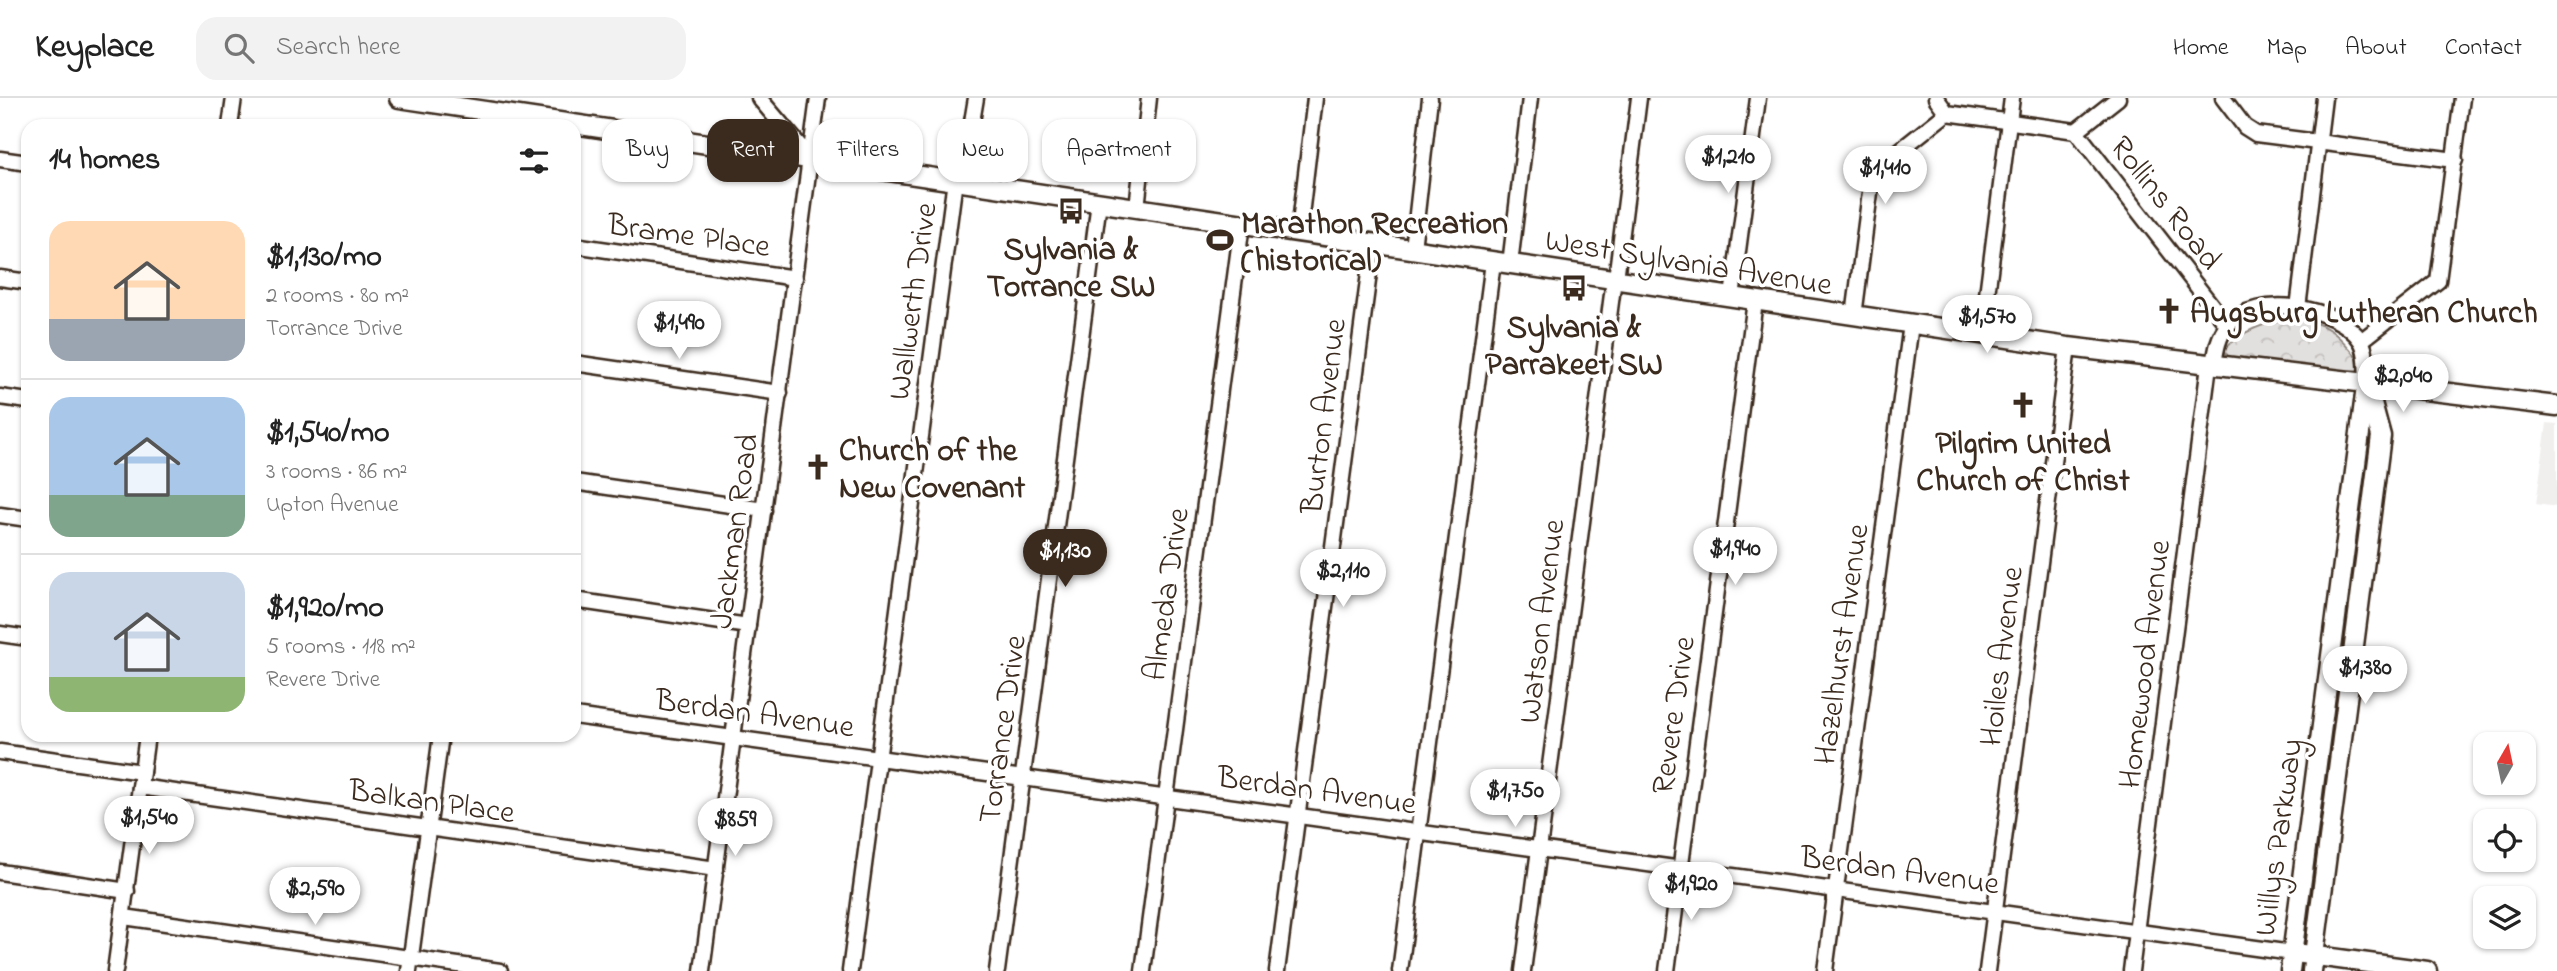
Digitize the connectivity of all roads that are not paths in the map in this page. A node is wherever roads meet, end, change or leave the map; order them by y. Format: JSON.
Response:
{"nodes":[{"id":1,"x":234,"y":98,"type":"edge"},
{"id":2,"x":399,"y":98,"type":"edge"},
{"id":3,"x":759,"y":98,"type":"edge"},
{"id":4,"x":818,"y":98,"type":"edge"},
{"id":5,"x":976,"y":98,"type":"edge"},
{"id":6,"x":1149,"y":98,"type":"edge"},
{"id":7,"x":1315,"y":98,"type":"edge"},
{"id":8,"x":1430,"y":98,"type":"edge"},
{"id":9,"x":1530,"y":98,"type":"edge"},
{"id":10,"x":1639,"y":98,"type":"edge"},
{"id":11,"x":1758,"y":98,"type":"edge"},
{"id":12,"x":1936,"y":98,"type":"edge"},
{"id":13,"x":2012,"y":98,"type":"edge"},
{"id":14,"x":2118,"y":98,"type":"edge"},
{"id":15,"x":2223,"y":98,"type":"edge"},
{"id":16,"x":2324,"y":98,"type":"edge"},
{"id":17,"x":2462,"y":98,"type":"edge"},
{"id":18,"x":1947,"y":113,"type":"junction"},
{"id":19,"x":231,"y":119,"type":"edge"},
{"id":20,"x":512,"y":119,"type":"edge"},
{"id":21,"x":971,"y":119,"type":"edge"},
{"id":22,"x":2009,"y":122,"type":"junction"},
{"id":23,"x":581,"y":129,"type":"edge"},
{"id":24,"x":2076,"y":131,"type":"junction"},
{"id":25,"x":2319,"y":142,"type":"junction"},
{"id":26,"x":0,"y":159,"type":"edge"},
{"id":27,"x":811,"y":159,"type":"junction"},
{"id":28,"x":2455,"y":160,"type":"junction"},
{"id":29,"x":21,"y":162,"type":"edge"},
{"id":30,"x":937,"y":178,"type":"edge"},
{"id":31,"x":958,"y":182,"type":"edge"},
{"id":32,"x":965,"y":182,"type":"edge"},
{"id":33,"x":1099,"y":202,"type":"junction"},
{"id":34,"x":1137,"y":208,"type":"junction"},
{"id":35,"x":1242,"y":224,"type":"junction"},
{"id":36,"x":1299,"y":232,"type":"junction"},
{"id":37,"x":1373,"y":243,"type":"junction"},
{"id":38,"x":581,"y":246,"type":"edge"},
{"id":39,"x":1413,"y":249,"type":"junction"},
{"id":40,"x":1502,"y":263,"type":"junction"},
{"id":41,"x":0,"y":278,"type":"edge"},
{"id":42,"x":795,"y":278,"type":"junction"},
{"id":43,"x":1615,"y":279,"type":"junction"},
{"id":44,"x":21,"y":281,"type":"edge"},
{"id":45,"x":1732,"y":297,"type":"junction"},
{"id":46,"x":1755,"y":300,"type":"junction"},
{"id":47,"x":2298,"y":308,"type":"junction"},
{"id":48,"x":1854,"y":316,"type":"junction"},
{"id":49,"x":1911,"y":324,"type":"junction"},
{"id":50,"x":2227,"y":325,"type":"junction"},
{"id":51,"x":1982,"y":334,"type":"junction"},
{"id":52,"x":2361,"y":341,"type":"junction"},
{"id":53,"x":2068,"y":347,"type":"junction"},
{"id":54,"x":581,"y":364,"type":"edge"},
{"id":55,"x":2212,"y":365,"type":"junction"},
{"id":56,"x":2367,"y":384,"type":"junction"},
{"id":57,"x":2388,"y":386,"type":"junction"},
{"id":58,"x":780,"y":393,"type":"junction"},
{"id":59,"x":0,"y":397,"type":"edge"},
{"id":60,"x":21,"y":400,"type":"edge"},
{"id":61,"x":2557,"y":406,"type":"edge"},
{"id":62,"x":2381,"y":436,"type":"junction"},
{"id":63,"x":581,"y":483,"type":"edge"},
{"id":64,"x":764,"y":510,"type":"junction"},
{"id":65,"x":0,"y":515,"type":"edge"},
{"id":66,"x":21,"y":518,"type":"edge"},
{"id":67,"x":581,"y":601,"type":"edge"},
{"id":68,"x":748,"y":626,"type":"junction"},
{"id":69,"x":0,"y":634,"type":"edge"},
{"id":70,"x":21,"y":637,"type":"edge"},
{"id":71,"x":2330,"y":664,"type":"junction"},
{"id":72,"x":2351,"y":667,"type":"junction"},
{"id":73,"x":581,"y":717,"type":"edge"},
{"id":74,"x":733,"y":739,"type":"junction"},
{"id":75,"x":146,"y":742,"type":"edge"},
{"id":76,"x":440,"y":742,"type":"edge"},
{"id":77,"x":0,"y":752,"type":"edge"},
{"id":78,"x":878,"y":759,"type":"junction"},
{"id":79,"x":1022,"y":779,"type":"junction"},
{"id":80,"x":141,"y":780,"type":"junction"},
{"id":81,"x":1166,"y":799,"type":"junction"},
{"id":82,"x":1298,"y":817,"type":"junction"},
{"id":83,"x":428,"y":828,"type":"junction"},
{"id":84,"x":1418,"y":833,"type":"junction"},
{"id":85,"x":1539,"y":850,"type":"junction"},
{"id":86,"x":716,"y":869,"type":"junction"},
{"id":87,"x":1680,"y":869,"type":"junction"},
{"id":88,"x":0,"y":872,"type":"edge"},
{"id":89,"x":1836,"y":890,"type":"junction"},
{"id":90,"x":127,"y":891,"type":"junction"},
{"id":91,"x":2298,"y":904,"type":"junction"},
{"id":92,"x":2320,"y":906,"type":"junction"},
{"id":93,"x":1995,"y":912,"type":"junction"},
{"id":94,"x":124,"y":916,"type":"junction"},
{"id":95,"x":2136,"y":931,"type":"junction"},
{"id":96,"x":2292,"y":953,"type":"junction"},
{"id":97,"x":2313,"y":963,"type":"edge"},
{"id":98,"x":410,"y":965,"type":"edge"},
{"id":99,"x":115,"y":971,"type":"edge"},
{"id":100,"x":500,"y":971,"type":"edge"},
{"id":101,"x":702,"y":971,"type":"edge"},
{"id":102,"x":850,"y":971,"type":"edge"},
{"id":103,"x":997,"y":971,"type":"edge"},
{"id":104,"x":1143,"y":971,"type":"edge"},
{"id":105,"x":1278,"y":971,"type":"edge"},
{"id":106,"x":1400,"y":971,"type":"edge"},
{"id":107,"x":1522,"y":971,"type":"edge"},
{"id":108,"x":1667,"y":971,"type":"edge"},
{"id":109,"x":1825,"y":971,"type":"edge"},
{"id":110,"x":1987,"y":971,"type":"edge"},
{"id":111,"x":2131,"y":971,"type":"edge"},
{"id":112,"x":2290,"y":971,"type":"edge"},
{"id":113,"x":2427,"y":971,"type":"edge"}],
"edges":[{"from":1,"to":19,"type":"street"},
{"from":2,"to":20,"type":"main road","name":"West Sylvania Avenue"},
{"from":3,"to":27,"type":"street"},
{"from":4,"to":27,"type":"street","name":"Jackman Road"},
{"from":5,"to":21,"type":"street","name":"Wallwerth Drive"},
{"from":6,"to":34,"type":"street"},
{"from":7,"to":36,"type":"street"},
{"from":8,"to":39,"type":"street"},
{"from":9,"to":40,"type":"street"},
{"from":10,"to":43,"type":"street","name":"Watson Avenue"},
{"from":11,"to":45,"type":"street"},
{"from":12,"to":18,"type":"street"},
{"from":13,"to":22,"type":"street"},
{"from":14,"to":24,"type":"street"},
{"from":15,"to":25,"type":"street"},
{"from":16,"to":25,"type":"street"},
{"from":17,"to":28,"type":"street"},
{"from":18,"to":22,"type":"street","name":"Rollins Road"},
{"from":18,"to":48,"type":"street"},
{"from":22,"to":24,"type":"street","name":"Rollins Road"},
{"from":22,"to":51,"type":"street"},
{"from":23,"to":27,"type":"main road","name":"West Sylvania Avenue"},
{"from":24,"to":50,"type":"street","name":"Rollins Road"},
{"from":25,"to":28,"type":"street"},
{"from":25,"to":47,"type":"street"},
{"from":26,"to":29,"type":"street"},
{"from":27,"to":30,"type":"main road","name":"West Sylvania Avenue"},
{"from":27,"to":42,"type":"street","name":"Jackman Road"},
{"from":28,"to":52,"type":"street"},
{"from":31,"to":78,"type":"street","name":"Wallwerth Drive"},
{"from":32,"to":33,"type":"main road","name":"West Sylvania Avenue"},
{"from":33,"to":34,"type":"main road","name":"West Sylvania Avenue"},
{"from":33,"to":79,"type":"street","name":"Torrance Drive"},
{"from":34,"to":35,"type":"main road","name":"West Sylvania Avenue"},
{"from":35,"to":36,"type":"main road","name":"West Sylvania Avenue"},
{"from":35,"to":81,"type":"street","name":"Almeda Drive"},
{"from":36,"to":37,"type":"main road","name":"West Sylvania Avenue"},
{"from":37,"to":39,"type":"main road","name":"West Sylvania Avenue"},
{"from":37,"to":82,"type":"street","name":"Burton Avenue"},
{"from":38,"to":42,"type":"street","name":"Brame Place"},
{"from":39,"to":40,"type":"main road","name":"West Sylvania Avenue"},
{"from":40,"to":43,"type":"main road","name":"West Sylvania Avenue"},
{"from":40,"to":84,"type":"street"},
{"from":41,"to":44,"type":"street"},
{"from":42,"to":58,"type":"street","name":"Jackman Road"},
{"from":43,"to":45,"type":"main road","name":"West Sylvania Avenue"},
{"from":43,"to":85,"type":"street","name":"Watson Avenue"},
{"from":45,"to":46,"type":"main road","name":"West Sylvania Avenue"},
{"from":46,"to":48,"type":"main road","name":"West Sylvania Avenue"},
{"from":46,"to":87,"type":"street","name":"Revere Drive"},
{"from":47,"to":50,"type":"street"},
{"from":47,"to":52,"type":"street"},
{"from":48,"to":49,"type":"main road","name":"West Sylvania Avenue"},
{"from":49,"to":51,"type":"main road","name":"West Sylvania Avenue"},
{"from":49,"to":89,"type":"street","name":"Hazelhurst Avenue"},
{"from":50,"to":55,"type":"street","name":"Homewood Avenue"},
{"from":51,"to":53,"type":"main road","name":"West Sylvania Avenue"},
{"from":52,"to":56,"type":"street"},
{"from":53,"to":55,"type":"main road","name":"West Sylvania Avenue"},
{"from":53,"to":93,"type":"street","name":"Hoiles Avenue"},
{"from":54,"to":58,"type":"street"},
{"from":55,"to":56,"type":"main road","name":"West Sylvania Avenue"},
{"from":55,"to":95,"type":"street","name":"Homewood Avenue"},
{"from":56,"to":57,"type":"main road","name":"West Sylvania Avenue"},
{"from":56,"to":62,"type":"main road","name":"Willys Parkway"},
{"from":56,"to":71,"type":"main road","name":"Willys Parkway"},
{"from":57,"to":61,"type":"main road","name":"West Sylvania Avenue"},
{"from":57,"to":62,"type":"main road"},
{"from":58,"to":64,"type":"street","name":"Jackman Road"},
{"from":59,"to":60,"type":"street"},
{"from":62,"to":72,"type":"main road","name":"Willys Parkway"},
{"from":63,"to":64,"type":"street"},
{"from":64,"to":68,"type":"street","name":"Jackman Road"},
{"from":65,"to":66,"type":"street"},
{"from":67,"to":68,"type":"street"},
{"from":68,"to":74,"type":"street","name":"Jackman Road"},
{"from":69,"to":70,"type":"street"},
{"from":71,"to":72,"type":"main road"},
{"from":71,"to":91,"type":"main road","name":"Willys Parkway"},
{"from":72,"to":92,"type":"main road","name":"Willys Parkway"},
{"from":73,"to":74,"type":"street","name":"Berdan Avenue"},
{"from":74,"to":78,"type":"street","name":"Berdan Avenue"},
{"from":74,"to":86,"type":"street","name":"Jackman Road"},
{"from":75,"to":80,"type":"street"},
{"from":76,"to":83,"type":"street"},
{"from":77,"to":80,"type":"street","name":"Balkan Place"},
{"from":78,"to":79,"type":"street","name":"Berdan Avenue"},
{"from":78,"to":102,"type":"street","name":"Wallwerth Drive"},
{"from":79,"to":81,"type":"street","name":"Berdan Avenue"},
{"from":79,"to":103,"type":"street","name":"Torrance Drive"},
{"from":80,"to":83,"type":"street","name":"Balkan Place"},
{"from":80,"to":90,"type":"street"},
{"from":81,"to":82,"type":"street","name":"Berdan Avenue"},
{"from":81,"to":104,"type":"street","name":"Almeda Drive"},
{"from":82,"to":84,"type":"street","name":"Berdan Avenue"},
{"from":82,"to":105,"type":"street","name":"Burton Avenue"},
{"from":83,"to":86,"type":"street","name":"Balkan Place"},
{"from":83,"to":98,"type":"street"},
{"from":84,"to":85,"type":"street","name":"Berdan Avenue"},
{"from":84,"to":106,"type":"street"},
{"from":85,"to":87,"type":"street","name":"Berdan Avenue"},
{"from":85,"to":107,"type":"street","name":"Watson Avenue"},
{"from":86,"to":101,"type":"street","name":"Jackman Road"},
{"from":87,"to":89,"type":"street","name":"Berdan Avenue"},
{"from":87,"to":108,"type":"street","name":"Revere Drive"},
{"from":88,"to":90,"type":"street"},
{"from":89,"to":93,"type":"street","name":"Berdan Avenue"},
{"from":89,"to":109,"type":"street","name":"Hazelhurst Avenue"},
{"from":90,"to":94,"type":"street"},
{"from":91,"to":92,"type":"main road"},
{"from":91,"to":96,"type":"main road","name":"Willys Parkway"},
{"from":92,"to":97,"type":"main road","name":"Willys Parkway"},
{"from":93,"to":95,"type":"street","name":"Berdan Avenue"},
{"from":93,"to":110,"type":"street","name":"Hoiles Avenue"},
{"from":94,"to":98,"type":"street"},
{"from":94,"to":99,"type":"street"},
{"from":95,"to":96,"type":"street","name":"Berdan Avenue"},
{"from":95,"to":111,"type":"street","name":"Homewood Avenue"},
{"from":96,"to":97,"type":"main road","name":"Berdan Avenue"},
{"from":96,"to":112,"type":"main road","name":"Willys Parkway"},
{"from":97,"to":113,"type":"main road","name":"Berdan Avenue"},
{"from":98,"to":100,"type":"street"}]}
